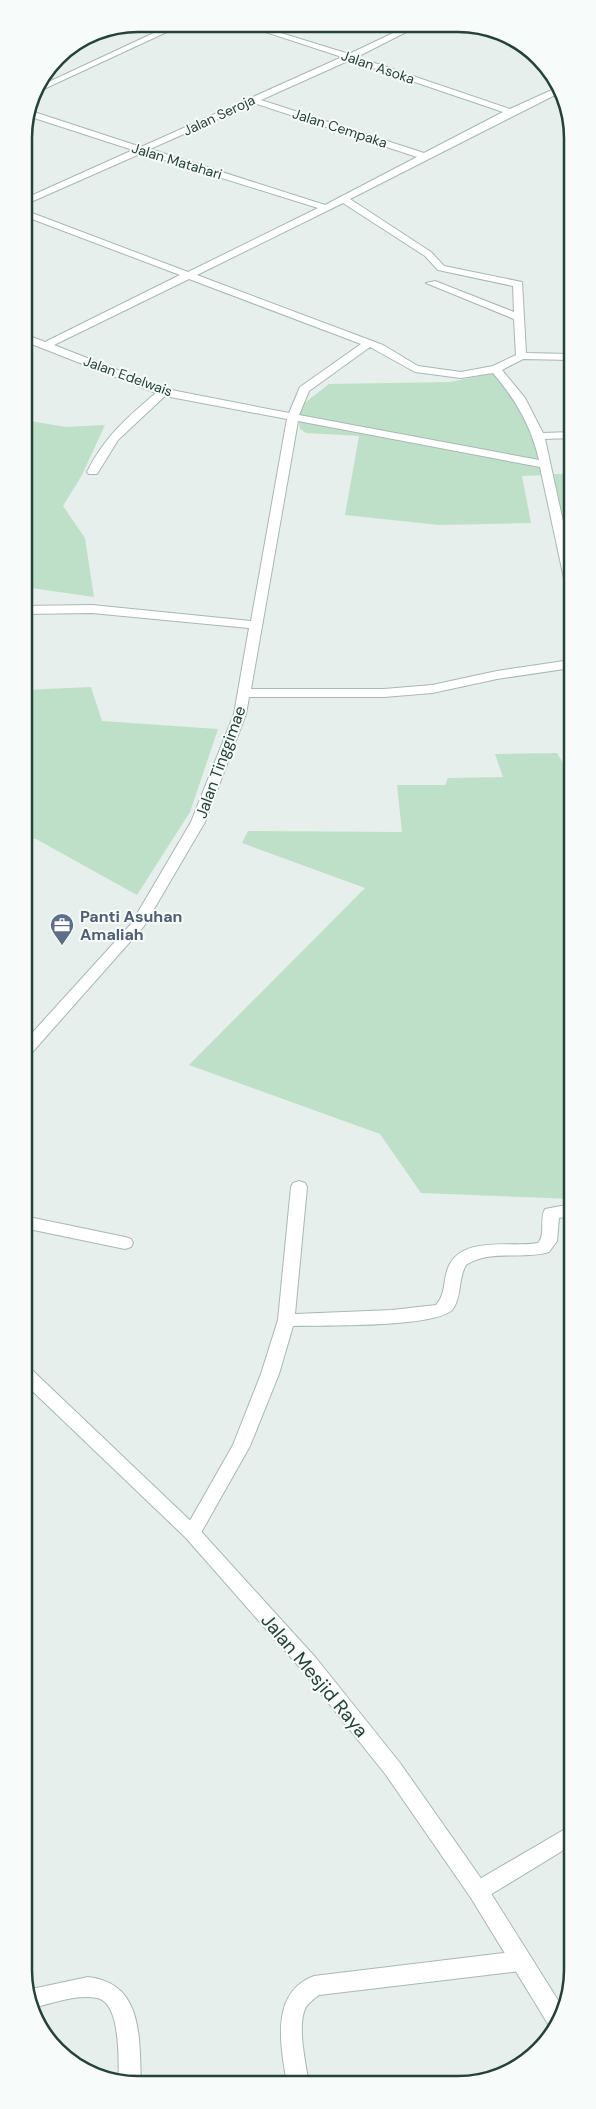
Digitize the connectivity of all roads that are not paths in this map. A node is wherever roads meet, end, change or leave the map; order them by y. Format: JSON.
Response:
{"nodes":[{"id":1,"x":163,"y":32,"type":"edge"},
{"id":2,"x":270,"y":32,"type":"edge"},
{"id":3,"x":402,"y":32,"type":"edge"},
{"id":4,"x":350,"y":57,"type":"junction"},
{"id":5,"x":47,"y":86,"type":"edge"},
{"id":6,"x":553,"y":92,"type":"edge"},
{"id":7,"x":253,"y":100,"type":"junction"},
{"id":8,"x":510,"y":112,"type":"junction"},
{"id":9,"x":36,"y":115,"type":"edge"},
{"id":10,"x":144,"y":150,"type":"junction"},
{"id":11,"x":427,"y":157,"type":"junction"},
{"id":12,"x":33,"y":198,"type":"edge"},
{"id":13,"x":344,"y":199,"type":"junction"},
{"id":14,"x":326,"y":208,"type":"junction"},
{"id":15,"x":33,"y":216,"type":"edge"},
{"id":16,"x":188,"y":275,"type":"junction"},
{"id":17,"x":431,"y":283,"type":"dead end"},
{"id":18,"x":520,"y":318,"type":"junction"},
{"id":19,"x":33,"y":340,"type":"edge"},
{"id":20,"x":369,"y":344,"type":"junction"},
{"id":21,"x":46,"y":345,"type":"junction"},
{"id":22,"x":521,"y":356,"type":"junction"},
{"id":23,"x":564,"y":357,"type":"edge"},
{"id":24,"x":496,"y":369,"type":"junction"},
{"id":25,"x":162,"y":392,"type":"junction"},
{"id":26,"x":293,"y":416,"type":"junction"},
{"id":27,"x":564,"y":435,"type":"edge"},
{"id":28,"x":540,"y":436,"type":"junction"},
{"id":29,"x":546,"y":465,"type":"junction"},
{"id":30,"x":93,"y":472,"type":"dead end"},
{"id":31,"x":564,"y":549,"type":"edge"},
{"id":32,"x":33,"y":610,"type":"edge"},
{"id":33,"x":255,"y":625,"type":"junction"},
{"id":34,"x":564,"y":665,"type":"edge"},
{"id":35,"x":244,"y":693,"type":"junction"},
{"id":36,"x":33,"y":1043,"type":"edge"},
{"id":37,"x":299,"y":1188,"type":"dead end"},
{"id":38,"x":563,"y":1211,"type":"edge"},
{"id":39,"x":32,"y":1224,"type":"edge"},
{"id":40,"x":124,"y":1243,"type":"dead end"},
{"id":41,"x":286,"y":1320,"type":"junction"},
{"id":42,"x":32,"y":1382,"type":"edge"},
{"id":43,"x":192,"y":1533,"type":"junction"},
{"id":44,"x":563,"y":1839,"type":"edge"},
{"id":45,"x":478,"y":1891,"type":"junction"},
{"id":46,"x":521,"y":1961,"type":"junction"},
{"id":47,"x":36,"y":1997,"type":"edge"},
{"id":48,"x":554,"y":2013,"type":"edge"},
{"id":49,"x":129,"y":2076,"type":"edge"},
{"id":50,"x":297,"y":2076,"type":"edge"}],
"edges":[{"from":1,"to":5,"type":"street"},
{"from":2,"to":4,"type":"street","name":"Jalan Asoka"},
{"from":3,"to":4,"type":"street","name":"Jalan Seroja"},
{"from":4,"to":7,"type":"street","name":"Jalan Seroja"},
{"from":4,"to":8,"type":"street","name":"Jalan Asoka"},
{"from":6,"to":8,"type":"street"},
{"from":7,"to":10,"type":"street","name":"Jalan Seroja"},
{"from":7,"to":11,"type":"street","name":"Jalan Cempaka"},
{"from":8,"to":11,"type":"street"},
{"from":9,"to":10,"type":"street","name":"Jalan Matahari"},
{"from":10,"to":12,"type":"street","name":"Jalan Seroja"},
{"from":10,"to":14,"type":"street","name":"Jalan Matahari"},
{"from":11,"to":13,"type":"street"},
{"from":13,"to":14,"type":"street"},
{"from":13,"to":18,"type":"street"},
{"from":14,"to":16,"type":"street"},
{"from":15,"to":16,"type":"street"},
{"from":16,"to":20,"type":"street"},
{"from":16,"to":21,"type":"street"},
{"from":17,"to":18,"type":"street"},
{"from":18,"to":22,"type":"street"},
{"from":19,"to":21,"type":"street","name":"Jalan Edelwais"},
{"from":20,"to":24,"type":"street"},
{"from":20,"to":26,"type":"street","name":"Jalan Tinggimae"},
{"from":21,"to":25,"type":"street","name":"Jalan Edelwais"},
{"from":22,"to":23,"type":"street"},
{"from":22,"to":24,"type":"street"},
{"from":24,"to":28,"type":"street"},
{"from":25,"to":26,"type":"street","name":"Jalan Edelwais"},
{"from":25,"to":30,"type":"street"},
{"from":26,"to":29,"type":"street","name":"Jalan Edelwais"},
{"from":26,"to":33,"type":"street","name":"Jalan Tinggimae"},
{"from":27,"to":28,"type":"street"},
{"from":28,"to":29,"type":"street"},
{"from":29,"to":31,"type":"street"},
{"from":32,"to":33,"type":"street"},
{"from":33,"to":35,"type":"street","name":"Jalan Tinggimae"},
{"from":34,"to":35,"type":"street"},
{"from":35,"to":36,"type":"street","name":"Jalan Tinggimae"},
{"from":37,"to":41,"type":"street"},
{"from":38,"to":41,"type":"street"},
{"from":39,"to":40,"type":"street"},
{"from":41,"to":43,"type":"street"},
{"from":42,"to":43,"type":"street","name":"Jalan Mesjid Raya"},
{"from":43,"to":45,"type":"street","name":"Jalan Mesjid Raya"},
{"from":44,"to":45,"type":"street"},
{"from":45,"to":46,"type":"street","name":"Jalan Mesjid Raya"},
{"from":46,"to":48,"type":"street","name":"Jalan Mesjid Raya"},
{"from":46,"to":50,"type":"street"},
{"from":47,"to":49,"type":"street"}]}
